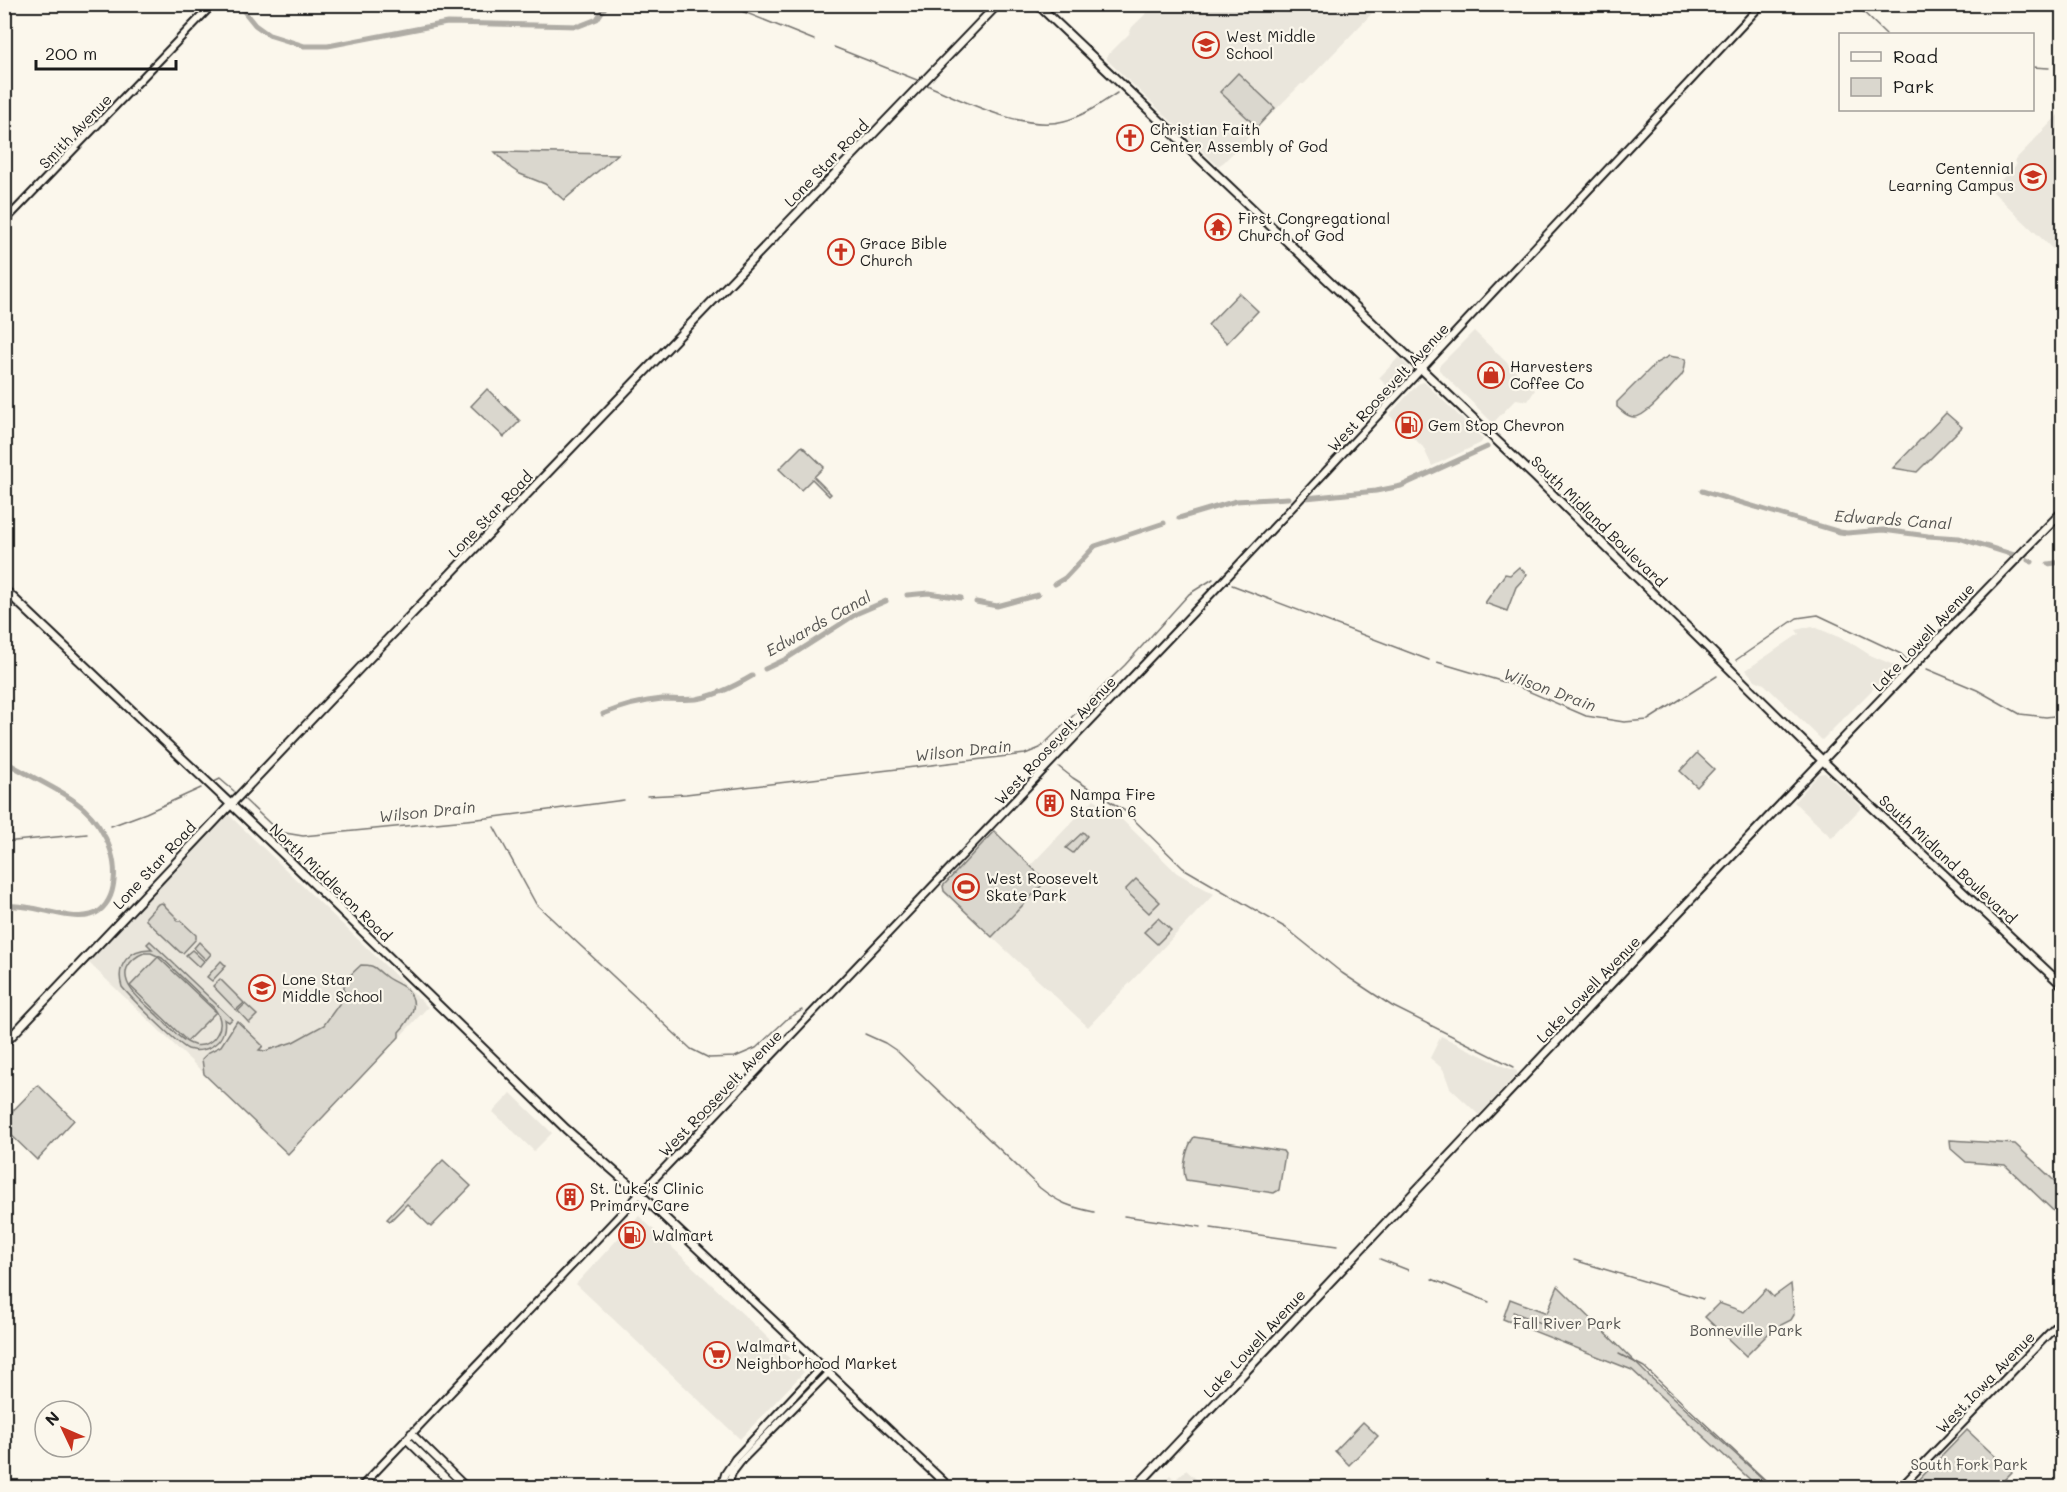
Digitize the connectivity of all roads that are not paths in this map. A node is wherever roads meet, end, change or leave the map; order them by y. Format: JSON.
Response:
{"nodes":[{"id":1,"x":213,"y":4,"type":"edge"},
{"id":2,"x":998,"y":4,"type":"edge"},
{"id":3,"x":1037,"y":4,"type":"edge"},
{"id":4,"x":1762,"y":4,"type":"edge"},
{"id":5,"x":4,"y":222,"type":"edge"},
{"id":6,"x":1422,"y":370,"type":"junction"},
{"id":7,"x":2062,"y":512,"type":"edge"},
{"id":8,"x":4,"y":589,"type":"edge"},
{"id":9,"x":1823,"y":761,"type":"junction"},
{"id":10,"x":231,"y":804,"type":"junction"},
{"id":11,"x":2062,"y":985,"type":"edge"},
{"id":12,"x":4,"y":1044,"type":"edge"},
{"id":13,"x":640,"y":1194,"type":"junction"},
{"id":14,"x":2062,"y":1320,"type":"edge"},
{"id":15,"x":822,"y":1366,"type":"junction"},
{"id":16,"x":829,"y":1372,"type":"junction"},
{"id":17,"x":411,"y":1433,"type":"junction"},
{"id":18,"x":406,"y":1439,"type":"junction"},
{"id":19,"x":360,"y":1488,"type":"edge"},
{"id":20,"x":456,"y":1488,"type":"edge"},
{"id":21,"x":466,"y":1488,"type":"edge"},
{"id":22,"x":721,"y":1488,"type":"edge"},
{"id":23,"x":727,"y":1488,"type":"edge"},
{"id":24,"x":951,"y":1488,"type":"edge"},
{"id":25,"x":1136,"y":1488,"type":"edge"},
{"id":26,"x":1900,"y":1488,"type":"edge"}],
"edges":[{"from":1,"to":5,"type":"street","name":"Smith Avenue"},
{"from":2,"to":10,"type":"main road","name":"Lone Star Road"},
{"from":3,"to":6,"type":"main road","name":"South Midland Boulevard"},
{"from":4,"to":6,"type":"street","name":"West Roosevelt Avenue"},
{"from":6,"to":9,"type":"main road","name":"South Midland Boulevard"},
{"from":6,"to":13,"type":"street","name":"West Roosevelt Avenue"},
{"from":7,"to":9,"type":"main road","name":"Lake Lowell Avenue"},
{"from":8,"to":10,"type":"main road","name":"North Middleton Road"},
{"from":9,"to":11,"type":"main road","name":"South Midland Boulevard"},
{"from":9,"to":25,"type":"main road","name":"Lake Lowell Avenue"},
{"from":10,"to":12,"type":"main road","name":"Lone Star Road"},
{"from":10,"to":13,"type":"main road","name":"North Middleton Road"},
{"from":13,"to":15,"type":"main road","name":"North Middleton Road"},
{"from":13,"to":17,"type":"street","name":"West Roosevelt Avenue"},
{"from":14,"to":26,"type":"street","name":"West Iowa Avenue"},
{"from":15,"to":16,"type":"main road","name":"North Middleton Road"},
{"from":15,"to":22,"type":"street"},
{"from":16,"to":23,"type":"street"},
{"from":16,"to":24,"type":"main road","name":"North Middleton Road"},
{"from":17,"to":18,"type":"street","name":"West Roosevelt Avenue"},
{"from":17,"to":21,"type":"street"},
{"from":18,"to":19,"type":"street","name":"West Roosevelt Avenue"},
{"from":18,"to":20,"type":"street"}]}
